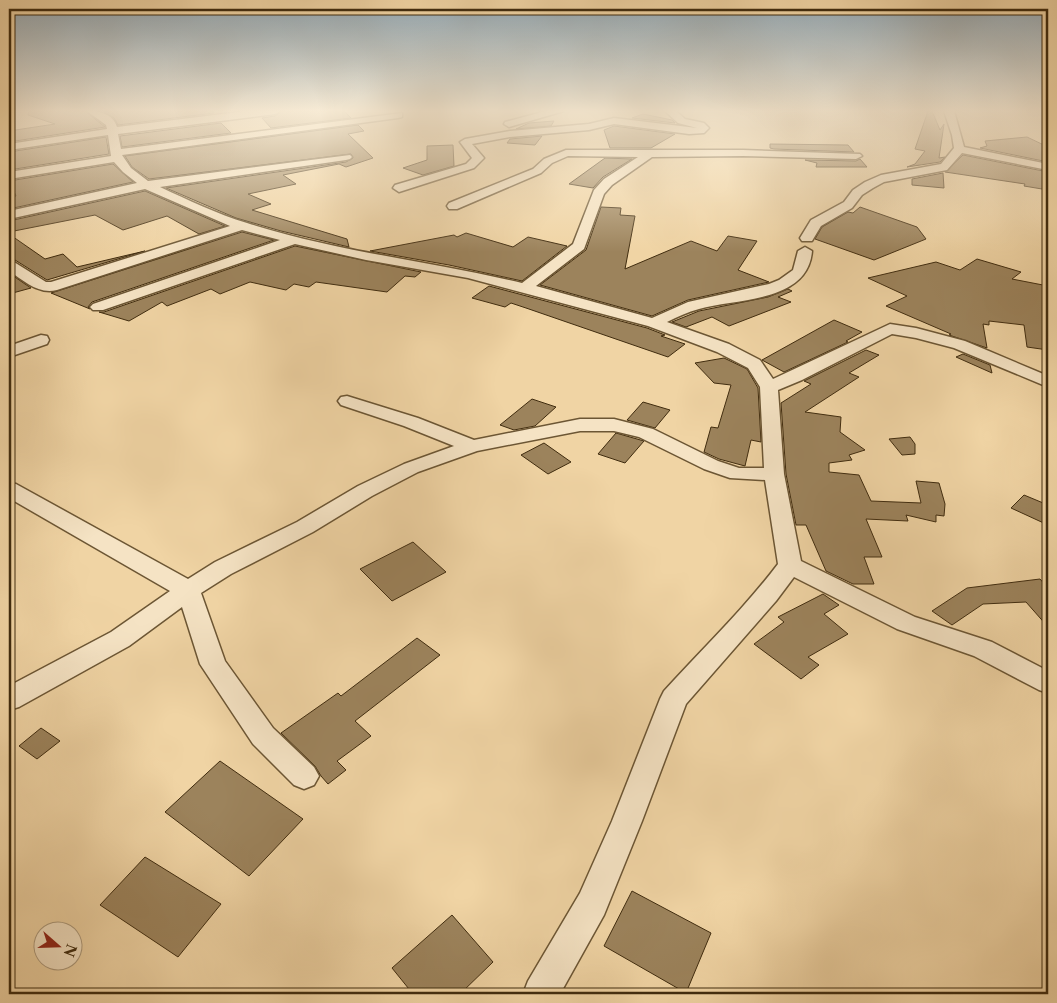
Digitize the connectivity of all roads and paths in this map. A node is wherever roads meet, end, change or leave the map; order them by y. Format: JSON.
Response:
{"nodes":[{"id":1,"x":64,"y":158,"type":"edge"},
{"id":2,"x":122,"y":158,"type":"edge"},
{"id":3,"x":311,"y":158,"type":"edge"},
{"id":4,"x":478,"y":158,"type":"edge"},
{"id":5,"x":545,"y":158,"type":"edge"},
{"id":6,"x":643,"y":158,"type":"edge"},
{"id":7,"x":952,"y":158,"type":"edge"},
{"id":8,"x":1000,"y":158,"type":"edge"},
{"id":9,"x":1048,"y":167,"type":"edge"},
{"id":10,"x":9,"y":176,"type":"edge"},
{"id":11,"x":146,"y":185,"type":"junction"},
{"id":12,"x":399,"y":188,"type":"dead end"},
{"id":13,"x":453,"y":206,"type":"dead end"},
{"id":14,"x":9,"y":215,"type":"edge"},
{"id":15,"x":242,"y":226,"type":"junction"},
{"id":16,"x":294,"y":240,"type":"junction"},
{"id":17,"x":9,"y":265,"type":"edge"},
{"id":18,"x":526,"y":288,"type":"junction"},
{"id":19,"x":98,"y":307,"type":"dead end"},
{"id":20,"x":654,"y":324,"type":"junction"},
{"id":21,"x":41,"y":340,"type":"dead end"},
{"id":22,"x":9,"y":352,"type":"edge"},
{"id":23,"x":1048,"y":382,"type":"edge"},
{"id":24,"x":769,"y":387,"type":"junction"},
{"id":25,"x":346,"y":401,"type":"dead end"},
{"id":26,"x":472,"y":446,"type":"junction"},
{"id":27,"x":774,"y":474,"type":"junction"},
{"id":28,"x":9,"y":489,"type":"edge"},
{"id":29,"x":790,"y":565,"type":"junction"},
{"id":30,"x":188,"y":590,"type":"junction"},
{"id":31,"x":1048,"y":683,"type":"edge"},
{"id":32,"x":9,"y":699,"type":"edge"},
{"id":33,"x":304,"y":776,"type":"dead end"},
{"id":34,"x":541,"y":994,"type":"edge"}],
"edges":[{"from":1,"to":10,"type":"street"},
{"from":2,"to":11,"type":"street"},
{"from":3,"to":11,"type":"street"},
{"from":4,"to":12,"type":"street"},
{"from":5,"to":13,"type":"street"},
{"from":6,"to":18,"type":"street"},
{"from":7,"to":20,"type":"street"},
{"from":8,"to":9,"type":"street"},
{"from":11,"to":14,"type":"street"},
{"from":11,"to":15,"type":"street"},
{"from":15,"to":16,"type":"street"},
{"from":15,"to":17,"type":"street"},
{"from":16,"to":18,"type":"street"},
{"from":16,"to":19,"type":"street"},
{"from":18,"to":20,"type":"street"},
{"from":20,"to":24,"type":"street"},
{"from":21,"to":22,"type":"street"},
{"from":23,"to":24,"type":"street"},
{"from":24,"to":27,"type":"street"},
{"from":25,"to":26,"type":"street"},
{"from":26,"to":27,"type":"street"},
{"from":26,"to":30,"type":"street"},
{"from":27,"to":29,"type":"street"},
{"from":28,"to":30,"type":"street"},
{"from":29,"to":31,"type":"street"},
{"from":29,"to":34,"type":"street"},
{"from":30,"to":32,"type":"street"},
{"from":30,"to":33,"type":"street"}]}
